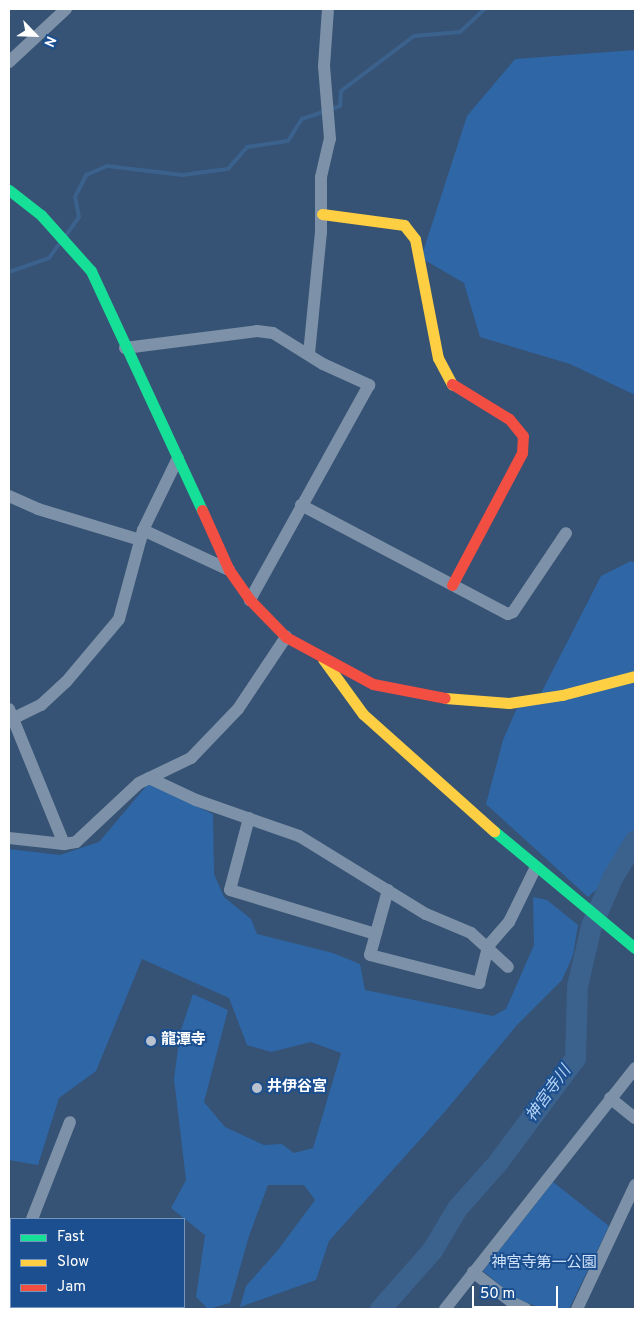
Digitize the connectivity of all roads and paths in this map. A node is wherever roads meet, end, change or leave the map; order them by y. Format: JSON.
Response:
{"nodes":[{"id":1,"x":66,"y":9,"type":"edge"},
{"id":2,"x":328,"y":9,"type":"edge"},
{"id":3,"x":9,"y":62,"type":"edge"},
{"id":4,"x":9,"y":190,"type":"edge"},
{"id":5,"x":322,"y":214,"type":"junction"},
{"id":6,"x":125,"y":348,"type":"junction"},
{"id":7,"x":309,"y":354,"type":"junction"},
{"id":8,"x":178,"y":458,"type":"junction"},
{"id":9,"x":9,"y":496,"type":"edge"},
{"id":10,"x":301,"y":505,"type":"junction"},
{"id":11,"x":566,"y":534,"type":"dead end"},
{"id":12,"x":141,"y":535,"type":"junction"},
{"id":13,"x":229,"y":570,"type":"junction"},
{"id":14,"x":452,"y":585,"type":"junction"},
{"id":15,"x":250,"y":600,"type":"junction"},
{"id":16,"x":286,"y":637,"type":"junction"},
{"id":17,"x":323,"y":659,"type":"junction"},
{"id":18,"x":635,"y":676,"type":"edge"},
{"id":19,"x":12,"y":713,"type":"edge"},
{"id":20,"x":149,"y":778,"type":"junction"},
{"id":21,"x":249,"y":818,"type":"junction"},
{"id":22,"x":9,"y":838,"type":"edge"},
{"id":23,"x":64,"y":844,"type":"junction"},
{"id":24,"x":536,"y":867,"type":"junction"},
{"id":25,"x":388,"y":890,"type":"junction"},
{"id":26,"x":376,"y":934,"type":"junction"},
{"id":27,"x":488,"y":946,"type":"junction"},
{"id":28,"x":635,"y":948,"type":"edge"},
{"id":29,"x":508,"y":967,"type":"dead end"},
{"id":30,"x":635,"y":1068,"type":"edge"},
{"id":31,"x":610,"y":1098,"type":"junction"},
{"id":32,"x":635,"y":1118,"type":"edge"},
{"id":33,"x":70,"y":1122,"type":"dead end"},
{"id":34,"x":635,"y":1185,"type":"edge"},
{"id":35,"x":32,"y":1218,"type":"edge"},
{"id":36,"x":473,"y":1272,"type":"junction"},
{"id":37,"x":511,"y":1306,"type":"edge"},
{"id":38,"x":445,"y":1309,"type":"edge"},
{"id":39,"x":526,"y":1309,"type":"edge"},
{"id":40,"x":577,"y":1309,"type":"edge"}],
"edges":[{"from":1,"to":3,"type":"street"},
{"from":2,"to":5,"type":"street"},
{"from":4,"to":6,"type":"street"},
{"from":5,"to":7,"type":"street"},
{"from":5,"to":14,"type":"street"},
{"from":6,"to":7,"type":"street"},
{"from":6,"to":8,"type":"street"},
{"from":7,"to":10,"type":"street"},
{"from":8,"to":12,"type":"street"},
{"from":8,"to":13,"type":"street"},
{"from":9,"to":12,"type":"street"},
{"from":10,"to":14,"type":"street"},
{"from":10,"to":15,"type":"street"},
{"from":11,"to":14,"type":"street"},
{"from":12,"to":13,"type":"street"},
{"from":12,"to":19,"type":"street"},
{"from":13,"to":15,"type":"street"},
{"from":15,"to":16,"type":"street"},
{"from":16,"to":17,"type":"street"},
{"from":16,"to":20,"type":"street"},
{"from":17,"to":18,"type":"street"},
{"from":17,"to":24,"type":"street"},
{"from":19,"to":23,"type":"street"},
{"from":20,"to":21,"type":"street"},
{"from":20,"to":23,"type":"street"},
{"from":21,"to":25,"type":"street"},
{"from":21,"to":26,"type":"street"},
{"from":22,"to":23,"type":"street"},
{"from":24,"to":27,"type":"street"},
{"from":24,"to":28,"type":"street"},
{"from":25,"to":26,"type":"street"},
{"from":25,"to":27,"type":"street"},
{"from":26,"to":27,"type":"street"},
{"from":27,"to":29,"type":"street"},
{"from":30,"to":31,"type":"street"},
{"from":31,"to":32,"type":"street"},
{"from":31,"to":36,"type":"street"},
{"from":33,"to":35,"type":"street"},
{"from":34,"to":40,"type":"street"},
{"from":36,"to":37,"type":"street"},
{"from":36,"to":38,"type":"street"},
{"from":37,"to":39,"type":"street"}]}
